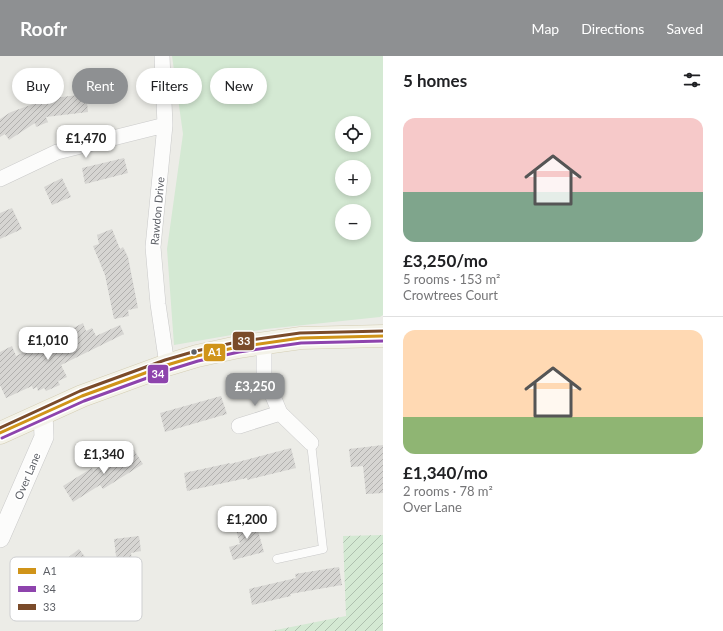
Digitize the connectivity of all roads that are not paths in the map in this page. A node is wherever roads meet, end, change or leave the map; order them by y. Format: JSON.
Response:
{"nodes":[{"id":1,"x":162,"y":56,"type":"edge"},
{"id":2,"x":165,"y":125,"type":"junction"},
{"id":3,"x":0,"y":179,"type":"edge"},
{"id":4,"x":383,"y":336,"type":"edge"},
{"id":5,"x":264,"y":343,"type":"junction"},
{"id":6,"x":167,"y":365,"type":"junction"},
{"id":7,"x":43,"y":413,"type":"junction"},
{"id":8,"x":280,"y":413,"type":"junction"},
{"id":9,"x":239,"y":426,"type":"dead end"},
{"id":10,"x":0,"y":433,"type":"edge"},
{"id":11,"x":311,"y":443,"type":"joint"},
{"id":12,"x":0,"y":538,"type":"edge"},
{"id":13,"x":277,"y":559,"type":"dead end"}],
"edges":[{"from":1,"to":2,"type":"street","name":"Rawdon Drive"},
{"from":2,"to":3,"type":"street"},
{"from":2,"to":6,"type":"street","name":"Rawdon Drive"},
{"from":4,"to":5,"type":"main road"},
{"from":5,"to":6,"type":"main road"},
{"from":5,"to":8,"type":"street"},
{"from":6,"to":7,"type":"main road"},
{"from":7,"to":10,"type":"main road"},
{"from":7,"to":12,"type":"street","name":"Over Lane"},
{"from":8,"to":9,"type":"street"},
{"from":8,"to":11,"type":"street"},
{"from":11,"to":13,"type":"lane"}]}
